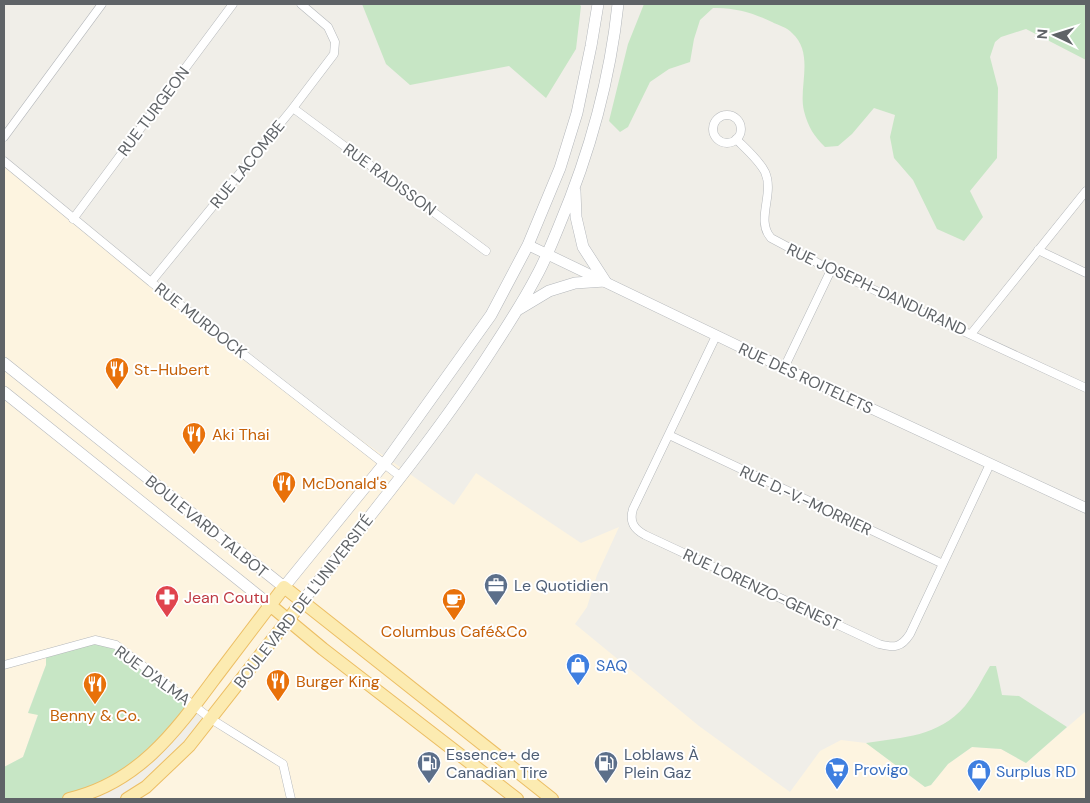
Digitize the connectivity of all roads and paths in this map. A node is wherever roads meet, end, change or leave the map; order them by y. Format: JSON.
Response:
{"nodes":[{"id":1,"x":102,"y":4,"type":"edge"},
{"id":2,"x":232,"y":4,"type":"edge"},
{"id":3,"x":301,"y":4,"type":"edge"},
{"id":4,"x":598,"y":4,"type":"edge"},
{"id":5,"x":618,"y":4,"type":"edge"},
{"id":6,"x":293,"y":108,"type":"junction"},
{"id":7,"x":4,"y":137,"type":"edge"},
{"id":8,"x":736,"y":139,"type":"dead end"},
{"id":9,"x":4,"y":161,"type":"edge"},
{"id":10,"x":575,"y":188,"type":"junction"},
{"id":11,"x":1086,"y":191,"type":"edge"},
{"id":12,"x":73,"y":219,"type":"junction"},
{"id":13,"x":528,"y":245,"type":"junction"},
{"id":14,"x":1038,"y":250,"type":"junction"},
{"id":15,"x":486,"y":251,"type":"dead end"},
{"id":16,"x":547,"y":254,"type":"junction"},
{"id":17,"x":831,"y":270,"type":"junction"},
{"id":18,"x":1086,"y":273,"type":"edge"},
{"id":19,"x":151,"y":282,"type":"junction"},
{"id":20,"x":605,"y":282,"type":"junction"},
{"id":21,"x":518,"y":310,"type":"junction"},
{"id":22,"x":971,"y":334,"type":"junction"},
{"id":23,"x":716,"y":336,"type":"junction"},
{"id":24,"x":4,"y":363,"type":"edge"},
{"id":25,"x":784,"y":368,"type":"junction"},
{"id":26,"x":1086,"y":388,"type":"edge"},
{"id":27,"x":4,"y":392,"type":"edge"},
{"id":28,"x":668,"y":435,"type":"junction"},
{"id":29,"x":385,"y":463,"type":"junction"},
{"id":30,"x":990,"y":464,"type":"junction"},
{"id":31,"x":401,"y":477,"type":"junction"},
{"id":32,"x":1086,"y":508,"type":"edge"},
{"id":33,"x":943,"y":564,"type":"junction"},
{"id":34,"x":284,"y":587,"type":"junction"},
{"id":35,"x":302,"y":602,"type":"junction"},
{"id":36,"x":270,"y":605,"type":"junction"},
{"id":37,"x":288,"y":619,"type":"junction"},
{"id":38,"x":4,"y":664,"type":"edge"},
{"id":39,"x":195,"y":706,"type":"junction"},
{"id":40,"x":211,"y":719,"type":"junction"},
{"id":41,"x":69,"y":799,"type":"edge"},
{"id":42,"x":127,"y":799,"type":"edge"},
{"id":43,"x":291,"y":799,"type":"edge"},
{"id":44,"x":517,"y":799,"type":"edge"},
{"id":45,"x":552,"y":799,"type":"edge"}],
"edges":[{"from":1,"to":7,"type":"street"},
{"from":2,"to":12,"type":"street","name":"RUE TURGEON"},
{"from":3,"to":6,"type":"street","name":"RUE LACOMBE"},
{"from":4,"to":13,"type":"main road","name":"BOULEVARD DE L'UNIVERSITÉ"},
{"from":5,"to":10,"type":"main road","name":"BOULEVARD DE L'UNIVERSITÉ"},
{"from":6,"to":15,"type":"street","name":"RUE RADISSON"},
{"from":6,"to":19,"type":"street","name":"RUE LACOMBE"},
{"from":8,"to":17,"type":"street","name":"RUE JOSEPH-DANDURAND"},
{"from":9,"to":12,"type":"street","name":"RUE MURDOCK"},
{"from":10,"to":16,"type":"main road","name":"BOULEVARD DE L'UNIVERSITÉ"},
{"from":10,"to":20,"type":"main road"},
{"from":11,"to":14,"type":"street"},
{"from":12,"to":19,"type":"street","name":"RUE MURDOCK"},
{"from":13,"to":16,"type":"street","name":"RUE DES ROITELETS"},
{"from":13,"to":29,"type":"main road","name":"BOULEVARD DE L'UNIVERSITÉ"},
{"from":14,"to":18,"type":"street"},
{"from":14,"to":22,"type":"street"},
{"from":16,"to":20,"type":"street","name":"RUE DES ROITELETS"},
{"from":16,"to":21,"type":"main road","name":"BOULEVARD DE L'UNIVERSITÉ"},
{"from":17,"to":22,"type":"street","name":"RUE JOSEPH-DANDURAND"},
{"from":17,"to":25,"type":"street"},
{"from":19,"to":29,"type":"street","name":"RUE MURDOCK"},
{"from":20,"to":21,"type":"main road"},
{"from":20,"to":23,"type":"street","name":"RUE DES ROITELETS"},
{"from":21,"to":31,"type":"main road","name":"BOULEVARD DE L'UNIVERSITÉ"},
{"from":22,"to":26,"type":"street","name":"RUE JOSEPH-DANDURAND"},
{"from":23,"to":25,"type":"street","name":"RUE DES ROITELETS"},
{"from":23,"to":28,"type":"street","name":"RUE LORENZO-GENEST"},
{"from":24,"to":34,"type":"main road","name":"BOULEVARD TALBOT"},
{"from":25,"to":30,"type":"street","name":"RUE DES ROITELETS"},
{"from":27,"to":36,"type":"main road","name":"BOULEVARD TALBOT"},
{"from":28,"to":33,"type":"street","name":"RUE D.-V.-MORRIER"},
{"from":28,"to":33,"type":"street","name":"RUE LORENZO-GENEST"},
{"from":29,"to":31,"type":"street","name":"RUE MURDOCK"},
{"from":29,"to":34,"type":"main road","name":"BOULEVARD DE L'UNIVERSITÉ"},
{"from":30,"to":32,"type":"street","name":"RUE DES ROITELETS"},
{"from":30,"to":33,"type":"street","name":"RUE LORENZO-GENEST"},
{"from":31,"to":35,"type":"main road","name":"BOULEVARD DE L'UNIVERSITÉ"},
{"from":34,"to":35,"type":"main road","name":"BOULEVARD TALBOT"},
{"from":34,"to":36,"type":"main road","name":"BOULEVARD DE L'UNIVERSITÉ"},
{"from":35,"to":37,"type":"main road","name":"BOULEVARD DE L'UNIVERSITÉ"},
{"from":35,"to":45,"type":"main road","name":"BOULEVARD TALBOT"},
{"from":36,"to":37,"type":"main road","name":"BOULEVARD TALBOT"},
{"from":36,"to":39,"type":"main road","name":"BOULEVARD DE L'UNIVERSITÉ"},
{"from":37,"to":40,"type":"main road","name":"BOULEVARD DE L'UNIVERSITÉ"},
{"from":37,"to":44,"type":"main road","name":"BOULEVARD TALBOT"},
{"from":38,"to":39,"type":"street","name":"RUE D'ALMA"},
{"from":39,"to":40,"type":"street","name":"RUE D'ALMA"},
{"from":39,"to":41,"type":"main road","name":"BOULEVARD DE L'UNIVERSITÉ"},
{"from":40,"to":42,"type":"main road","name":"BOULEVARD DE L'UNIVERSITÉ"},
{"from":40,"to":43,"type":"street","name":"RUE D'ALMA"}]}
